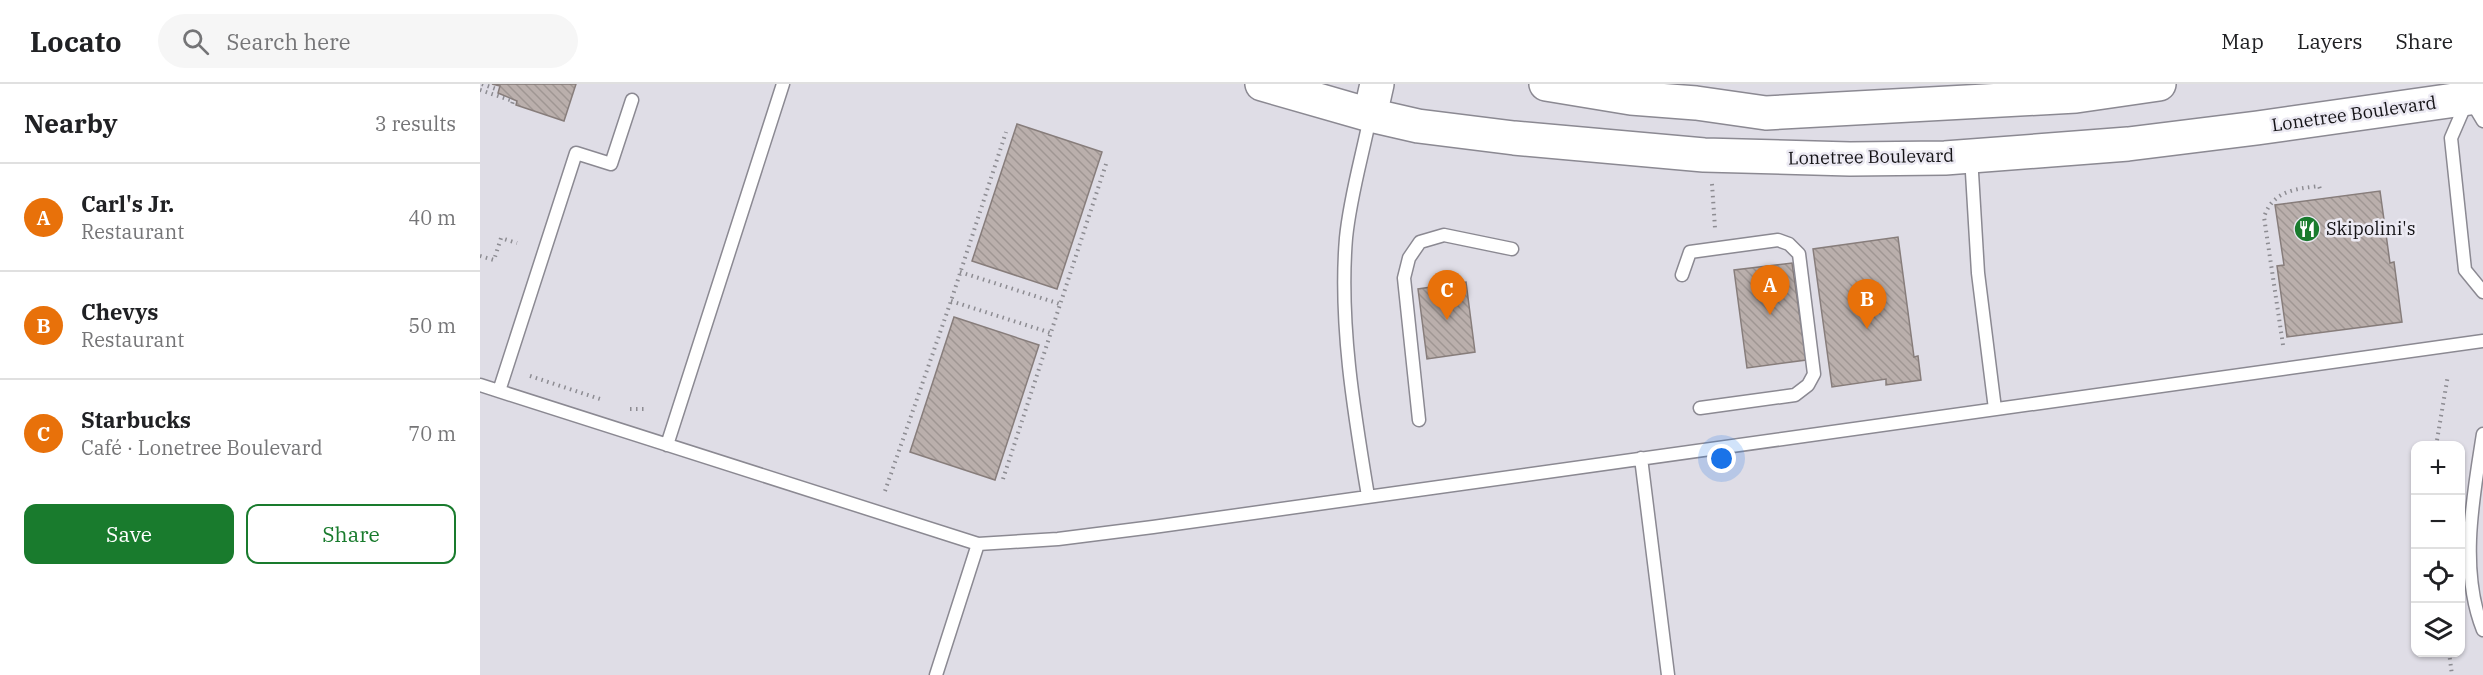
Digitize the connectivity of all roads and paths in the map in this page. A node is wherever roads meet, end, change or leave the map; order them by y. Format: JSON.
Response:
{"nodes":[{"id":1,"x":482,"y":84,"type":"edge"},
{"id":2,"x":783,"y":84,"type":"edge"},
{"id":3,"x":1262,"y":84,"type":"edge"},
{"id":4,"x":1377,"y":84,"type":"edge"},
{"id":5,"x":1546,"y":84,"type":"edge"},
{"id":6,"x":2159,"y":84,"type":"edge"},
{"id":7,"x":480,"y":90,"type":"edge"},
{"id":8,"x":499,"y":90,"type":"dead end"},
{"id":9,"x":632,"y":100,"type":"dead end"},
{"id":10,"x":2475,"y":100,"type":"edge"},
{"id":11,"x":511,"y":108,"type":"dead end"},
{"id":12,"x":1370,"y":115,"type":"junction"},
{"id":13,"x":1006,"y":132,"type":"dead end"},
{"id":14,"x":1971,"y":156,"type":"junction"},
{"id":15,"x":1106,"y":164,"type":"dead end"},
{"id":16,"x":1712,"y":183,"type":"dead end"},
{"id":17,"x":2321,"y":192,"type":"dead end"},
{"id":18,"x":1716,"y":229,"type":"dead end"},
{"id":19,"x":517,"y":243,"type":"dead end"},
{"id":20,"x":1512,"y":249,"type":"dead end"},
{"id":21,"x":480,"y":256,"type":"edge"},
{"id":22,"x":960,"y":272,"type":"junction"},
{"id":23,"x":1682,"y":275,"type":"dead end"},
{"id":24,"x":2483,"y":292,"type":"edge"},
{"id":25,"x":951,"y":301,"type":"junction"},
{"id":26,"x":1060,"y":304,"type":"junction"},
{"id":27,"x":1051,"y":333,"type":"junction"},
{"id":28,"x":2483,"y":341,"type":"edge"},
{"id":29,"x":2283,"y":345,"type":"dead end"},
{"id":30,"x":2448,"y":375,"type":"dead end"},
{"id":31,"x":530,"y":376,"type":"dead end"},
{"id":32,"x":480,"y":385,"type":"edge"},
{"id":33,"x":498,"y":391,"type":"junction"},
{"id":34,"x":608,"y":402,"type":"dead end"},
{"id":35,"x":620,"y":406,"type":"dead end"},
{"id":36,"x":1700,"y":408,"type":"dead end"},
{"id":37,"x":648,"y":409,"type":"dead end"},
{"id":38,"x":1995,"y":409,"type":"junction"},
{"id":39,"x":1419,"y":420,"type":"dead end"},
{"id":40,"x":2483,"y":434,"type":"edge"},
{"id":41,"x":2437,"y":441,"type":"edge"},
{"id":42,"x":667,"y":445,"type":"junction"},
{"id":43,"x":1641,"y":458,"type":"junction"},
{"id":44,"x":1003,"y":479,"type":"dead end"},
{"id":45,"x":885,"y":491,"type":"dead end"},
{"id":46,"x":1368,"y":496,"type":"junction"},
{"id":47,"x":978,"y":544,"type":"junction"},
{"id":48,"x":2483,"y":630,"type":"edge"},
{"id":49,"x":2450,"y":657,"type":"edge"},
{"id":50,"x":936,"y":675,"type":"edge"},
{"id":51,"x":1668,"y":675,"type":"edge"},
{"id":52,"x":2452,"y":675,"type":"edge"}],
"edges":[{"from":1,"to":8,"type":"path"},
{"from":2,"to":42,"type":"lane"},
{"from":3,"to":12,"type":"main road","name":"Lonetree Boulevard"},
{"from":4,"to":12,"type":"main road"},
{"from":5,"to":6,"type":"main road"},
{"from":7,"to":11,"type":"path"},
{"from":9,"to":33,"type":"lane"},
{"from":10,"to":14,"type":"main road","name":"Lonetree Boulevard"},
{"from":10,"to":24,"type":"lane"},
{"from":12,"to":14,"type":"main road","name":"Lonetree Boulevard"},
{"from":12,"to":46,"type":"lane"},
{"from":13,"to":22,"type":"path"},
{"from":14,"to":38,"type":"lane"},
{"from":15,"to":26,"type":"path"},
{"from":16,"to":18,"type":"path"},
{"from":17,"to":29,"type":"path"},
{"from":19,"to":21,"type":"path"},
{"from":20,"to":39,"type":"lane"},
{"from":22,"to":25,"type":"path"},
{"from":22,"to":26,"type":"path"},
{"from":23,"to":36,"type":"lane"},
{"from":25,"to":27,"type":"path"},
{"from":25,"to":45,"type":"path"},
{"from":26,"to":27,"type":"path"},
{"from":27,"to":44,"type":"path"},
{"from":28,"to":38,"type":"lane"},
{"from":30,"to":41,"type":"path"},
{"from":31,"to":34,"type":"path"},
{"from":32,"to":33,"type":"lane"},
{"from":33,"to":42,"type":"lane"},
{"from":35,"to":37,"type":"path"},
{"from":38,"to":43,"type":"lane"},
{"from":40,"to":48,"type":"lane"},
{"from":42,"to":47,"type":"lane"},
{"from":43,"to":46,"type":"lane"},
{"from":43,"to":51,"type":"lane"},
{"from":46,"to":47,"type":"lane"},
{"from":47,"to":50,"type":"lane"},
{"from":49,"to":52,"type":"path"}]}
